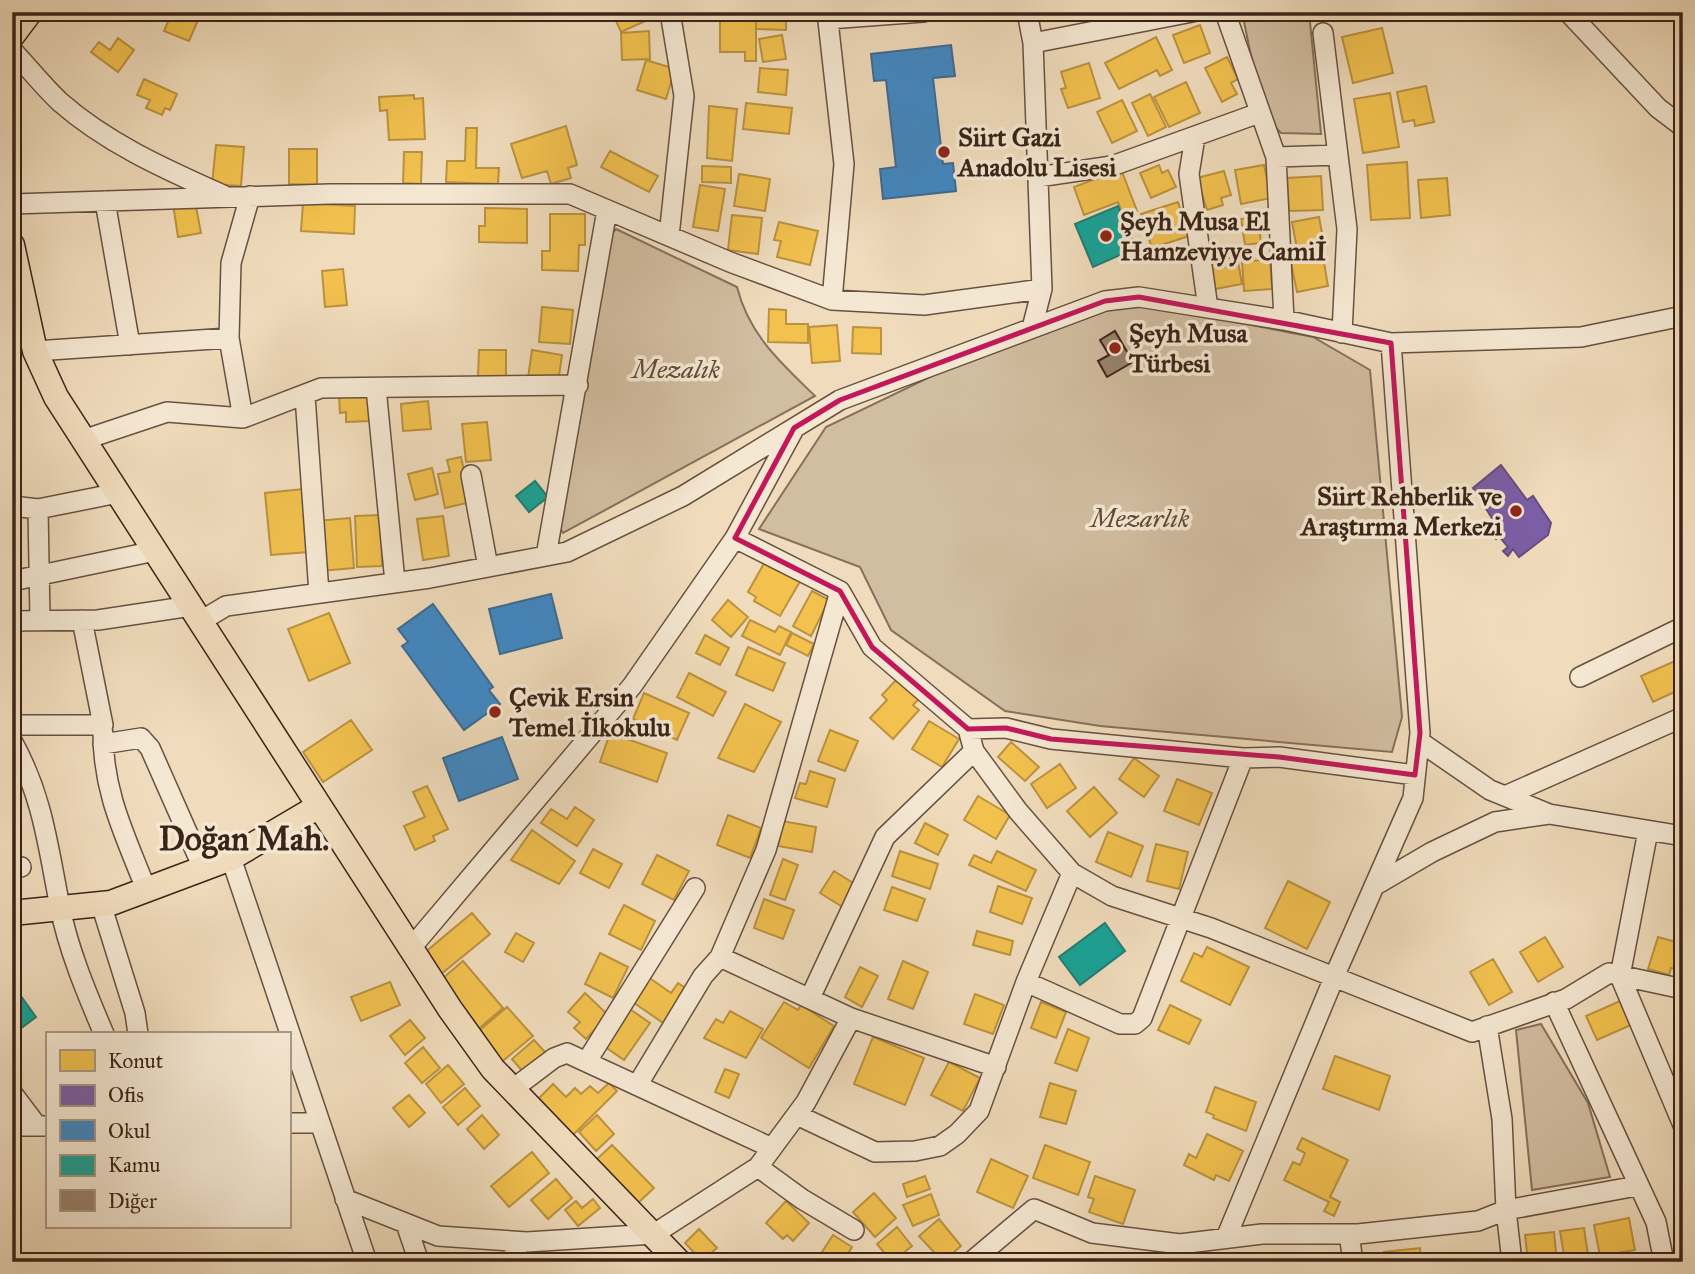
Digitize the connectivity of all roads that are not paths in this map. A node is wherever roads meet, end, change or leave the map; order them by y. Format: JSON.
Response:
{"nodes":[{"id":1,"x":30,"y":12,"type":"edge"},
{"id":2,"x":670,"y":12,"type":"edge"},
{"id":3,"x":923,"y":12,"type":"edge"},
{"id":4,"x":1027,"y":12,"type":"edge"},
{"id":5,"x":1192,"y":12,"type":"edge"},
{"id":6,"x":1225,"y":12,"type":"edge"},
{"id":7,"x":1568,"y":12,"type":"edge"},
{"id":8,"x":828,"y":16,"type":"edge"},
{"id":9,"x":1323,"y":33,"type":"dead end"},
{"id":10,"x":12,"y":36,"type":"edge"},
{"id":11,"x":1033,"y":43,"type":"junction"},
{"id":12,"x":12,"y":50,"type":"edge"},
{"id":13,"x":1259,"y":113,"type":"junction"},
{"id":14,"x":1683,"y":127,"type":"edge"},
{"id":15,"x":1195,"y":137,"type":"junction"},
{"id":16,"x":1338,"y":155,"type":"junction"},
{"id":17,"x":1276,"y":157,"type":"junction"},
{"id":18,"x":1038,"y":177,"type":"junction"},
{"id":19,"x":250,"y":196,"type":"junction"},
{"id":20,"x":227,"y":197,"type":"junction"},
{"id":21,"x":105,"y":201,"type":"junction"},
{"id":22,"x":12,"y":204,"type":"edge"},
{"id":23,"x":607,"y":210,"type":"junction"},
{"id":24,"x":669,"y":236,"type":"junction"},
{"id":25,"x":12,"y":246,"type":"edge"},
{"id":26,"x":1042,"y":289,"type":"junction"},
{"id":27,"x":832,"y":300,"type":"junction"},
{"id":28,"x":1208,"y":308,"type":"junction"},
{"id":29,"x":19,"y":309,"type":"edge"},
{"id":30,"x":1683,"y":316,"type":"edge"},
{"id":31,"x":1284,"y":320,"type":"junction"},
{"id":32,"x":1032,"y":328,"type":"junction"},
{"id":33,"x":1342,"y":332,"type":"junction"},
{"id":34,"x":229,"y":338,"type":"junction"},
{"id":35,"x":1391,"y":343,"type":"junction"},
{"id":36,"x":130,"y":345,"type":"junction"},
{"id":37,"x":35,"y":351,"type":"junction"},
{"id":38,"x":578,"y":385,"type":"junction"},
{"id":39,"x":376,"y":388,"type":"junction"},
{"id":40,"x":305,"y":396,"type":"junction"},
{"id":41,"x":243,"y":418,"type":"junction"},
{"id":42,"x":794,"y":428,"type":"junction"},
{"id":43,"x":83,"y":440,"type":"junction"},
{"id":44,"x":471,"y":475,"type":"dead end"},
{"id":45,"x":118,"y":493,"type":"junction"},
{"id":46,"x":12,"y":506,"type":"edge"},
{"id":47,"x":38,"y":509,"type":"junction"},
{"id":48,"x":735,"y":538,"type":"junction"},
{"id":49,"x":155,"y":551,"type":"junction"},
{"id":50,"x":546,"y":556,"type":"junction"},
{"id":51,"x":488,"y":567,"type":"junction"},
{"id":52,"x":39,"y":577,"type":"junction"},
{"id":53,"x":12,"y":582,"type":"edge"},
{"id":54,"x":395,"y":582,"type":"junction"},
{"id":55,"x":840,"y":591,"type":"junction"},
{"id":56,"x":319,"y":593,"type":"junction"},
{"id":57,"x":196,"y":614,"type":"junction"},
{"id":58,"x":40,"y":619,"type":"junction"},
{"id":59,"x":82,"y":620,"type":"junction"},
{"id":60,"x":12,"y":621,"type":"edge"},
{"id":61,"x":1683,"y":627,"type":"edge"},
{"id":62,"x":1580,"y":677,"type":"dead end"},
{"id":63,"x":1683,"y":717,"type":"edge"},
{"id":64,"x":12,"y":725,"type":"edge"},
{"id":65,"x":968,"y":729,"type":"junction"},
{"id":66,"x":103,"y":734,"type":"junction"},
{"id":67,"x":1419,"y":741,"type":"junction"},
{"id":68,"x":14,"y":748,"type":"edge"},
{"id":69,"x":974,"y":751,"type":"junction"},
{"id":70,"x":1243,"y":758,"type":"junction"},
{"id":71,"x":1415,"y":775,"type":"junction"},
{"id":72,"x":1505,"y":796,"type":"junction"},
{"id":73,"x":319,"y":806,"type":"junction"},
{"id":74,"x":1549,"y":814,"type":"junction"},
{"id":75,"x":1648,"y":831,"type":"junction"},
{"id":76,"x":1683,"y":836,"type":"edge"},
{"id":77,"x":231,"y":858,"type":"junction"},
{"id":78,"x":203,"y":868,"type":"junction"},
{"id":79,"x":1072,"y":873,"type":"junction"},
{"id":80,"x":1374,"y":886,"type":"junction"},
{"id":81,"x":695,"y":888,"type":"dead end"},
{"id":82,"x":146,"y":889,"type":"junction"},
{"id":83,"x":101,"y":904,"type":"junction"},
{"id":84,"x":60,"y":909,"type":"junction"},
{"id":85,"x":12,"y":913,"type":"edge"},
{"id":86,"x":1179,"y":918,"type":"junction"},
{"id":87,"x":411,"y":948,"type":"junction"},
{"id":88,"x":720,"y":957,"type":"junction"},
{"id":89,"x":1620,"y":976,"type":"junction"},
{"id":90,"x":1334,"y":979,"type":"junction"},
{"id":91,"x":1027,"y":982,"type":"junction"},
{"id":92,"x":1683,"y":989,"type":"edge"},
{"id":93,"x":810,"y":998,"type":"junction"},
{"id":94,"x":1554,"y":1002,"type":"junction"},
{"id":95,"x":851,"y":1018,"type":"junction"},
{"id":96,"x":1487,"y":1026,"type":"junction"},
{"id":97,"x":103,"y":1032,"type":"edge"},
{"id":98,"x":138,"y":1032,"type":"edge"},
{"id":99,"x":289,"y":1032,"type":"edge"},
{"id":100,"x":290,"y":1036,"type":"edge"},
{"id":101,"x":587,"y":1061,"type":"junction"},
{"id":102,"x":996,"y":1067,"type":"junction"},
{"id":103,"x":638,"y":1084,"type":"junction"},
{"id":104,"x":513,"y":1089,"type":"junction"},
{"id":105,"x":12,"y":1093,"type":"edge"},
{"id":106,"x":797,"y":1115,"type":"junction"},
{"id":107,"x":290,"y":1123,"type":"edge"},
{"id":108,"x":319,"y":1123,"type":"junction"},
{"id":109,"x":1683,"y":1125,"type":"edge"},
{"id":110,"x":12,"y":1126,"type":"edge"},
{"id":111,"x":42,"y":1126,"type":"edge"},
{"id":112,"x":772,"y":1148,"type":"junction"},
{"id":113,"x":758,"y":1167,"type":"junction"},
{"id":114,"x":1637,"y":1186,"type":"junction"},
{"id":115,"x":345,"y":1199,"type":"junction"},
{"id":116,"x":1506,"y":1210,"type":"junction"},
{"id":117,"x":406,"y":1224,"type":"junction"},
{"id":118,"x":854,"y":1230,"type":"dead end"},
{"id":119,"x":654,"y":1234,"type":"junction"},
{"id":120,"x":1349,"y":1234,"type":"junction"},
{"id":121,"x":1226,"y":1238,"type":"junction"},
{"id":122,"x":511,"y":1241,"type":"junction"},
{"id":123,"x":367,"y":1262,"type":"edge"},
{"id":124,"x":419,"y":1262,"type":"edge"},
{"id":125,"x":520,"y":1262,"type":"edge"},
{"id":126,"x":679,"y":1262,"type":"edge"},
{"id":127,"x":971,"y":1262,"type":"edge"},
{"id":128,"x":1353,"y":1262,"type":"edge"},
{"id":129,"x":1512,"y":1262,"type":"edge"},
{"id":130,"x":1664,"y":1262,"type":"edge"}],
"edges":[{"from":1,"to":10,"type":"main road"},
{"from":2,"to":24,"type":"street"},
{"from":3,"to":8,"type":"street"},
{"from":4,"to":11,"type":"street"},
{"from":5,"to":11,"type":"street"},
{"from":6,"to":13,"type":"street"},
{"from":7,"to":14,"type":"street"},
{"from":8,"to":27,"type":"street"},
{"from":9,"to":16,"type":"street"},
{"from":11,"to":18,"type":"street"},
{"from":12,"to":20,"type":"street"},
{"from":13,"to":15,"type":"street"},
{"from":13,"to":17,"type":"street"},
{"from":15,"to":18,"type":"street"},
{"from":15,"to":28,"type":"street"},
{"from":16,"to":17,"type":"street"},
{"from":16,"to":33,"type":"street"},
{"from":17,"to":31,"type":"street"},
{"from":18,"to":26,"type":"street"},
{"from":19,"to":20,"type":"street"},
{"from":19,"to":23,"type":"street"},
{"from":19,"to":34,"type":"street"},
{"from":20,"to":21,"type":"street"},
{"from":21,"to":22,"type":"street"},
{"from":21,"to":36,"type":"street"},
{"from":23,"to":24,"type":"street"},
{"from":23,"to":38,"type":"street"},
{"from":24,"to":27,"type":"street"},
{"from":25,"to":29,"type":"main road"},
{"from":26,"to":27,"type":"street"},
{"from":26,"to":32,"type":"street"},
{"from":28,"to":31,"type":"street"},
{"from":28,"to":32,"type":"street"},
{"from":29,"to":37,"type":"main road"},
{"from":30,"to":35,"type":"street"},
{"from":31,"to":33,"type":"street"},
{"from":32,"to":42,"type":"street"},
{"from":33,"to":35,"type":"street"},
{"from":34,"to":36,"type":"street"},
{"from":34,"to":41,"type":"street"},
{"from":35,"to":67,"type":"street"},
{"from":36,"to":37,"type":"street"},
{"from":37,"to":43,"type":"main road"},
{"from":38,"to":39,"type":"street"},
{"from":38,"to":50,"type":"street"},
{"from":39,"to":40,"type":"street"},
{"from":39,"to":54,"type":"street"},
{"from":40,"to":41,"type":"street"},
{"from":40,"to":56,"type":"street"},
{"from":41,"to":43,"type":"street"},
{"from":42,"to":48,"type":"street"},
{"from":42,"to":50,"type":"street"},
{"from":43,"to":45,"type":"main road"},
{"from":44,"to":51,"type":"street"},
{"from":45,"to":47,"type":"street"},
{"from":45,"to":49,"type":"main road"},
{"from":46,"to":47,"type":"street"},
{"from":47,"to":52,"type":"street"},
{"from":48,"to":55,"type":"street"},
{"from":48,"to":87,"type":"street"},
{"from":49,"to":52,"type":"street"},
{"from":49,"to":57,"type":"main road"},
{"from":50,"to":51,"type":"street"},
{"from":51,"to":54,"type":"street"},
{"from":52,"to":53,"type":"street"},
{"from":52,"to":58,"type":"street"},
{"from":54,"to":56,"type":"street"},
{"from":55,"to":65,"type":"street"},
{"from":55,"to":88,"type":"street"},
{"from":56,"to":57,"type":"street"},
{"from":57,"to":59,"type":"street"},
{"from":57,"to":73,"type":"main road"},
{"from":58,"to":59,"type":"street"},
{"from":58,"to":60,"type":"street"},
{"from":59,"to":66,"type":"street"},
{"from":61,"to":62,"type":"street"},
{"from":63,"to":72,"type":"street"},
{"from":64,"to":66,"type":"street"},
{"from":65,"to":69,"type":"street"},
{"from":65,"to":70,"type":"street"},
{"from":66,"to":78,"type":"street"},
{"from":66,"to":82,"type":"street"},
{"from":67,"to":71,"type":"street"},
{"from":67,"to":72,"type":"street"},
{"from":68,"to":84,"type":"street"},
{"from":69,"to":79,"type":"street"},
{"from":69,"to":93,"type":"street"},
{"from":70,"to":71,"type":"street"},
{"from":70,"to":86,"type":"street"},
{"from":71,"to":80,"type":"street"},
{"from":72,"to":74,"type":"street"},
{"from":73,"to":77,"type":"main road"},
{"from":73,"to":87,"type":"main road"},
{"from":74,"to":75,"type":"street"},
{"from":74,"to":80,"type":"street"},
{"from":75,"to":76,"type":"street"},
{"from":75,"to":89,"type":"street"},
{"from":77,"to":78,"type":"main road"},
{"from":77,"to":99,"type":"street"},
{"from":78,"to":82,"type":"main road"},
{"from":79,"to":86,"type":"street"},
{"from":79,"to":91,"type":"street"},
{"from":80,"to":90,"type":"street"},
{"from":81,"to":101,"type":"street"},
{"from":82,"to":83,"type":"main road"},
{"from":83,"to":84,"type":"main road"},
{"from":83,"to":98,"type":"street"},
{"from":84,"to":85,"type":"main road"},
{"from":84,"to":97,"type":"street"},
{"from":86,"to":90,"type":"street"},
{"from":86,"to":91,"type":"street"},
{"from":87,"to":104,"type":"main road"},
{"from":88,"to":93,"type":"street"},
{"from":88,"to":103,"type":"street"},
{"from":89,"to":92,"type":"street"},
{"from":89,"to":94,"type":"street"},
{"from":89,"to":109,"type":"street"},
{"from":90,"to":96,"type":"street"},
{"from":90,"to":121,"type":"street"},
{"from":91,"to":102,"type":"street"},
{"from":93,"to":95,"type":"street"},
{"from":94,"to":96,"type":"street"},
{"from":94,"to":114,"type":"street"},
{"from":95,"to":102,"type":"street"},
{"from":95,"to":106,"type":"street"},
{"from":96,"to":116,"type":"street"},
{"from":100,"to":108,"type":"street"},
{"from":101,"to":103,"type":"street"},
{"from":101,"to":104,"type":"street"},
{"from":102,"to":106,"type":"street"},
{"from":103,"to":112,"type":"street"},
{"from":104,"to":119,"type":"main road"},
{"from":105,"to":111,"type":"street"},
{"from":106,"to":112,"type":"street"},
{"from":107,"to":108,"type":"street"},
{"from":108,"to":115,"type":"street"},
{"from":110,"to":111,"type":"street"},
{"from":112,"to":113,"type":"street"},
{"from":113,"to":118,"type":"street"},
{"from":113,"to":119,"type":"street"},
{"from":114,"to":116,"type":"street"},
{"from":114,"to":130,"type":"street"},
{"from":115,"to":117,"type":"street"},
{"from":115,"to":123,"type":"street"},
{"from":116,"to":120,"type":"street"},
{"from":116,"to":129,"type":"street"},
{"from":117,"to":122,"type":"street"},
{"from":117,"to":124,"type":"street"},
{"from":119,"to":122,"type":"street"},
{"from":119,"to":126,"type":"main road"},
{"from":120,"to":121,"type":"street"},
{"from":120,"to":128,"type":"street"},
{"from":121,"to":127,"type":"street"},
{"from":122,"to":125,"type":"street"}]}
